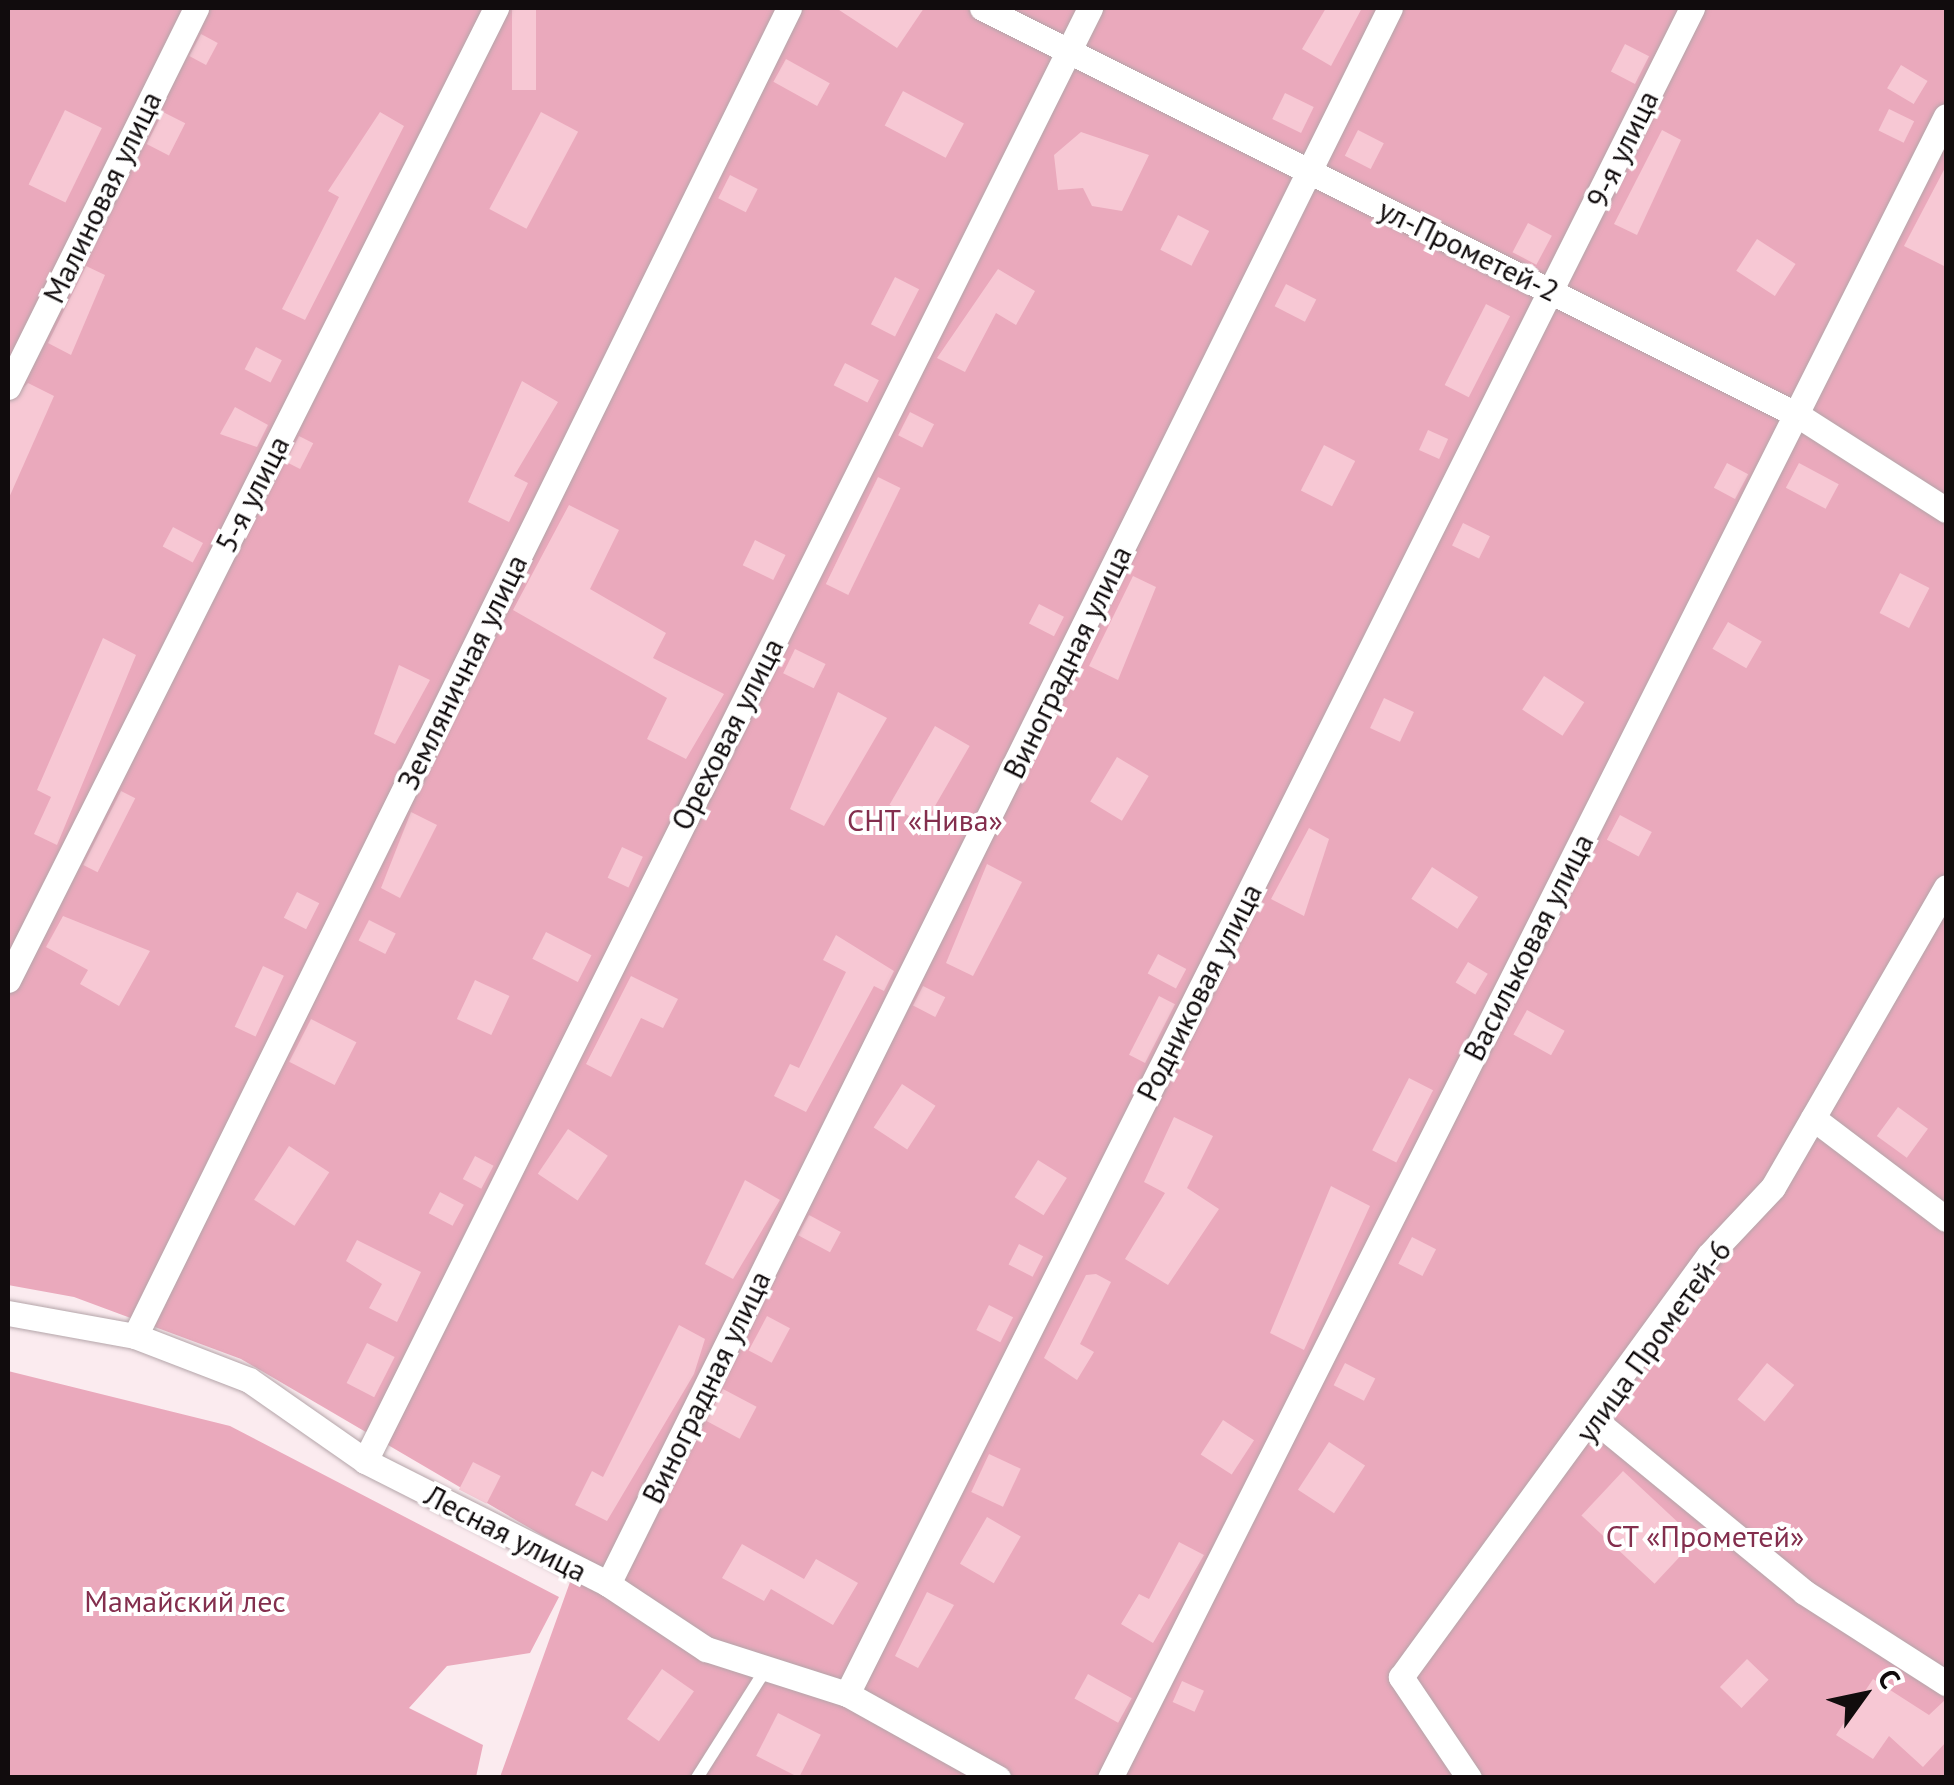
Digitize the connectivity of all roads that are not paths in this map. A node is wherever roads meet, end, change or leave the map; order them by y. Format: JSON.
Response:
{"nodes":[{"id":1,"x":196,"y":8,"type":"edge"},
{"id":2,"x":496,"y":8,"type":"edge"},
{"id":3,"x":790,"y":8,"type":"edge"},
{"id":4,"x":982,"y":8,"type":"edge"},
{"id":5,"x":1090,"y":8,"type":"edge"},
{"id":6,"x":1390,"y":8,"type":"edge"},
{"id":7,"x":1692,"y":8,"type":"edge"},
{"id":8,"x":1068,"y":50,"type":"junction"},
{"id":9,"x":1946,"y":116,"type":"edge"},
{"id":10,"x":1312,"y":172,"type":"junction"},
{"id":11,"x":1551,"y":291,"type":"junction"},
{"id":12,"x":8,"y":387,"type":"edge"},
{"id":13,"x":1796,"y":414,"type":"junction"},
{"id":14,"x":1946,"y":510,"type":"edge"},
{"id":15,"x":1946,"y":887,"type":"edge"},
{"id":16,"x":8,"y":980,"type":"edge"},
{"id":17,"x":1814,"y":1118,"type":"junction"},
{"id":18,"x":1946,"y":1218,"type":"edge"},
{"id":19,"x":8,"y":1313,"type":"edge"},
{"id":20,"x":136,"y":1336,"type":"junction"},
{"id":21,"x":1596,"y":1421,"type":"junction"},
{"id":22,"x":364,"y":1461,"type":"junction"},
{"id":23,"x":608,"y":1584,"type":"junction"},
{"id":24,"x":766,"y":1669,"type":"junction"},
{"id":25,"x":1946,"y":1682,"type":"edge"},
{"id":26,"x":847,"y":1694,"type":"junction"},
{"id":27,"x":697,"y":1778,"type":"edge"},
{"id":28,"x":998,"y":1778,"type":"edge"},
{"id":29,"x":1110,"y":1778,"type":"edge"},
{"id":30,"x":1469,"y":1778,"type":"edge"}],
"edges":[{"from":1,"to":12,"type":"street","name":"Малиновая улица"},
{"from":2,"to":16,"type":"street","name":"5-я улица"},
{"from":3,"to":20,"type":"street","name":"Земляничная улица"},
{"from":4,"to":8,"type":"street","name":"ул-Прометей-2"},
{"from":5,"to":8,"type":"street","name":"Ореховая улица"},
{"from":6,"to":10,"type":"street","name":"Виноградная улица"},
{"from":7,"to":11,"type":"street","name":"9-я улица"},
{"from":8,"to":10,"type":"street","name":"ул-Прометей-2"},
{"from":8,"to":22,"type":"street","name":"Ореховая улица"},
{"from":9,"to":13,"type":"street","name":"Васильковая улица"},
{"from":10,"to":11,"type":"street","name":"ул-Прометей-2"},
{"from":10,"to":23,"type":"street","name":"Виноградная улица"},
{"from":11,"to":13,"type":"street","name":"ул-Прометей-2"},
{"from":11,"to":26,"type":"street","name":"Родниковая улица"},
{"from":13,"to":14,"type":"street","name":"ул-Прометей-2"},
{"from":13,"to":29,"type":"street","name":"Васильковая улица"},
{"from":15,"to":17,"type":"street","name":"улица Прометей-6"},
{"from":17,"to":18,"type":"street"},
{"from":17,"to":21,"type":"street","name":"улица Прометей-6"},
{"from":19,"to":20,"type":"street","name":"Лесная улица"},
{"from":20,"to":22,"type":"street","name":"Лесная улица"},
{"from":21,"to":25,"type":"street"},
{"from":21,"to":30,"type":"street","name":"улица Прометей-6"},
{"from":22,"to":23,"type":"street","name":"Лесная улица"},
{"from":23,"to":24,"type":"street","name":"Лесная улица"},
{"from":24,"to":26,"type":"street","name":"Лесная улица"},
{"from":24,"to":27,"type":"lane"},
{"from":26,"to":28,"type":"street","name":"Лесная улица"}]}
